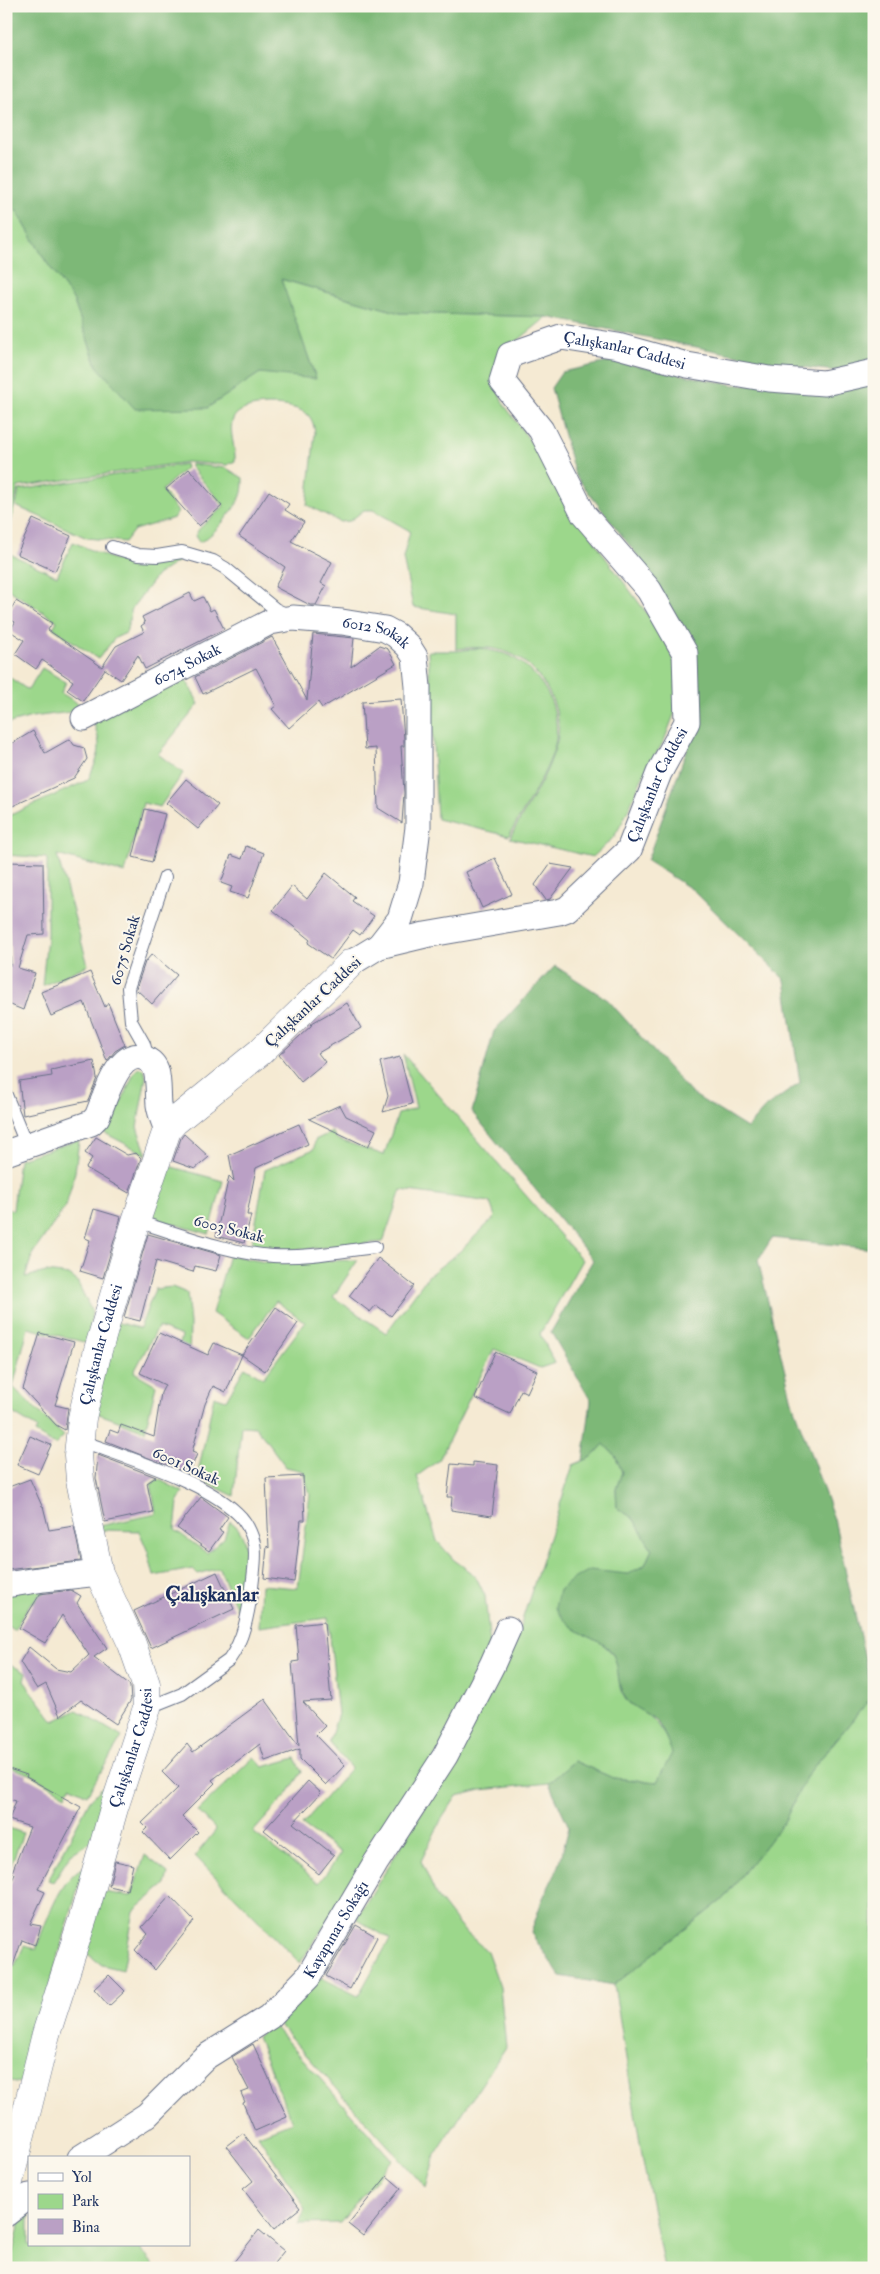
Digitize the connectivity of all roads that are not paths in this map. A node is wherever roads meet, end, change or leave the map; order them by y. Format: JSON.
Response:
{"nodes":[{"id":1,"x":874,"y":372,"type":"edge"},
{"id":2,"x":112,"y":547,"type":"dead end"},
{"id":3,"x":293,"y":618,"type":"junction"},
{"id":4,"x":84,"y":718,"type":"dead end"},
{"id":5,"x":165,"y":877,"type":"dead end"},
{"id":6,"x":379,"y":946,"type":"junction"},
{"id":7,"x":351,"y":963,"type":"joint"},
{"id":8,"x":148,"y":1060,"type":"junction"},
{"id":9,"x":6,"y":1095,"type":"edge"},
{"id":10,"x":167,"y":1130,"type":"junction"},
{"id":11,"x":17,"y":1150,"type":"edge"},
{"id":12,"x":136,"y":1221,"type":"junction"},
{"id":13,"x":375,"y":1247,"type":"dead end"},
{"id":14,"x":79,"y":1440,"type":"junction"},
{"id":15,"x":99,"y":1573,"type":"junction"},
{"id":16,"x":6,"y":1585,"type":"edge"},
{"id":17,"x":508,"y":1629,"type":"dead end"},
{"id":18,"x":147,"y":1708,"type":"junction"},
{"id":19,"x":83,"y":2156,"type":"edge"},
{"id":20,"x":6,"y":2194,"type":"edge"},
{"id":21,"x":28,"y":2197,"type":"edge"},
{"id":22,"x":6,"y":2214,"type":"edge"}],
"edges":[{"from":1,"to":6,"type":"street","name":"Çalışkanlar Caddesi"},
{"from":2,"to":3,"type":"lane","name":"6012 Sokak"},
{"from":3,"to":4,"type":"street","name":"6074 Sokak"},
{"from":3,"to":6,"type":"street","name":"6012 Sokak"},
{"from":5,"to":8,"type":"lane","name":"6075 Sokak"},
{"from":6,"to":7,"type":"street","name":"Çalışkanlar Caddesi"},
{"from":7,"to":10,"type":"street","name":"Çalışkanlar Caddesi"},
{"from":8,"to":10,"type":"street"},
{"from":8,"to":11,"type":"street"},
{"from":9,"to":11,"type":"lane"},
{"from":10,"to":12,"type":"street","name":"Çalışkanlar Caddesi"},
{"from":12,"to":13,"type":"lane","name":"6003 Sokak"},
{"from":12,"to":14,"type":"street","name":"Çalışkanlar Caddesi"},
{"from":14,"to":15,"type":"street","name":"Çalışkanlar Caddesi"},
{"from":14,"to":18,"type":"lane","name":"6001 Sokak"},
{"from":15,"to":16,"type":"street"},
{"from":15,"to":18,"type":"street","name":"Çalışkanlar Caddesi"},
{"from":17,"to":19,"type":"street","name":"Kayapınar Sokağı"},
{"from":18,"to":20,"type":"street","name":"Çalışkanlar Caddesi"},
{"from":21,"to":22,"type":"street"}]}
